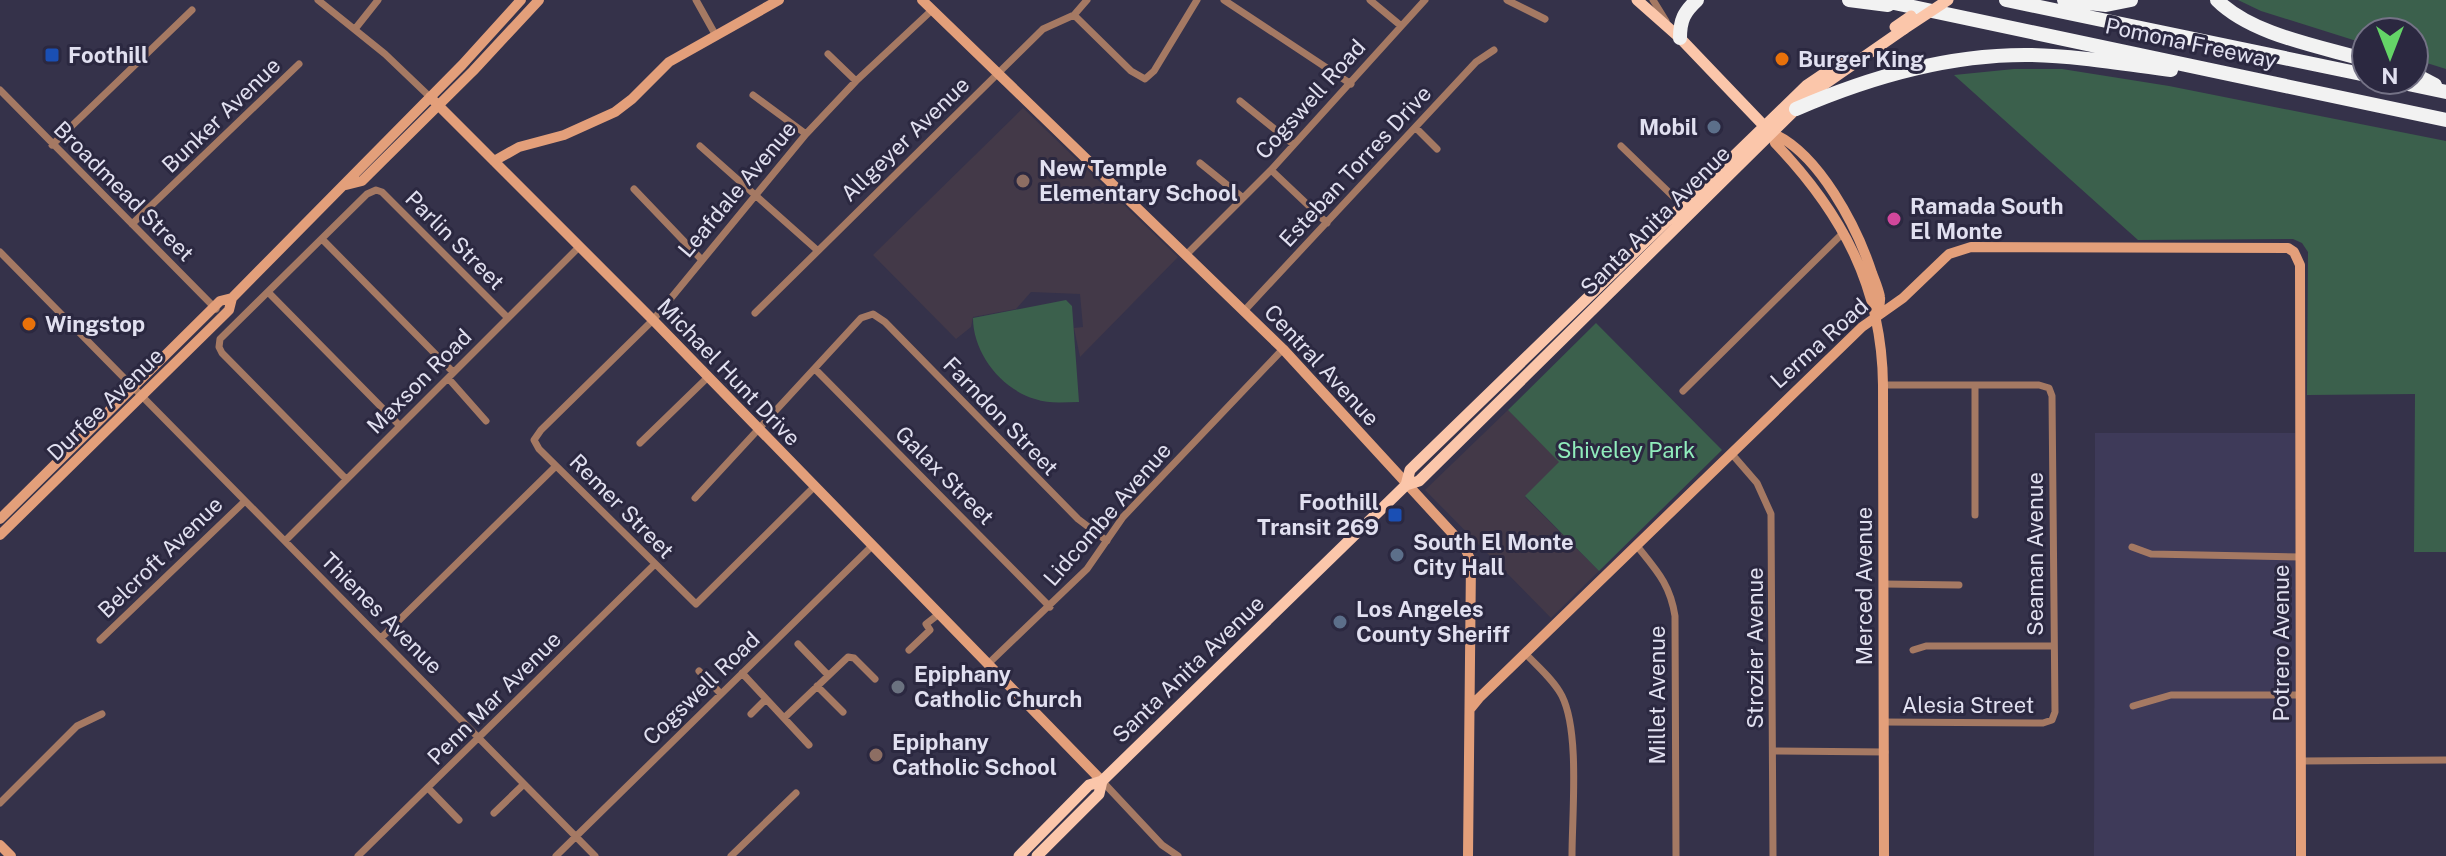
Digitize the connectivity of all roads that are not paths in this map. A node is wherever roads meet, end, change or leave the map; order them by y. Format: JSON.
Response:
{"nodes":[{"id":1,"x":318,"y":0,"type":"edge"},
{"id":2,"x":378,"y":0,"type":"edge"},
{"id":3,"x":521,"y":0,"type":"edge"},
{"id":4,"x":539,"y":0,"type":"edge"},
{"id":5,"x":696,"y":0,"type":"edge"},
{"id":6,"x":779,"y":0,"type":"edge"},
{"id":7,"x":922,"y":0,"type":"edge"},
{"id":8,"x":1087,"y":0,"type":"edge"},
{"id":9,"x":1197,"y":0,"type":"edge"},
{"id":10,"x":1224,"y":0,"type":"edge"},
{"id":11,"x":1370,"y":0,"type":"edge"},
{"id":12,"x":1425,"y":0,"type":"edge"},
{"id":13,"x":1507,"y":0,"type":"edge"},
{"id":14,"x":1637,"y":0,"type":"edge"},
{"id":15,"x":1653,"y":0,"type":"edge"},
{"id":16,"x":1697,"y":0,"type":"edge"},
{"id":17,"x":1849,"y":0,"type":"edge"},
{"id":18,"x":1880,"y":0,"type":"edge"},
{"id":19,"x":1935,"y":0,"type":"edge"},
{"id":20,"x":1948,"y":0,"type":"edge"},
{"id":21,"x":2006,"y":0,"type":"edge"},
{"id":22,"x":2064,"y":0,"type":"edge"},
{"id":23,"x":2131,"y":0,"type":"edge"},
{"id":24,"x":2217,"y":0,"type":"edge"},
{"id":25,"x":1918,"y":8,"type":"junction"},
{"id":26,"x":192,"y":10,"type":"dead end"},
{"id":27,"x":932,"y":10,"type":"junction"},
{"id":28,"x":1074,"y":15,"type":"junction"},
{"id":29,"x":1545,"y":19,"type":"dead end"},
{"id":30,"x":1400,"y":25,"type":"junction"},
{"id":31,"x":1900,"y":28,"type":"junction"},
{"id":32,"x":355,"y":29,"type":"junction"},
{"id":33,"x":715,"y":34,"type":"junction"},
{"id":34,"x":1680,"y":38,"type":"junction"},
{"id":35,"x":1494,"y":50,"type":"dead end"},
{"id":36,"x":828,"y":54,"type":"dead end"},
{"id":37,"x":2350,"y":55,"type":"edge"},
{"id":38,"x":299,"y":64,"type":"dead end"},
{"id":39,"x":2350,"y":72,"type":"edge"},
{"id":40,"x":998,"y":73,"type":"junction"},
{"id":41,"x":856,"y":81,"type":"junction"},
{"id":42,"x":1351,"y":84,"type":"junction"},
{"id":43,"x":2305,"y":89,"type":"junction"},
{"id":44,"x":0,"y":90,"type":"edge"},
{"id":45,"x":753,"y":95,"type":"dead end"},
{"id":46,"x":434,"y":101,"type":"junction"},
{"id":47,"x":1240,"y":101,"type":"dead end"},
{"id":48,"x":1796,"y":109,"type":"junction"},
{"id":49,"x":2446,"y":120,"type":"edge"},
{"id":50,"x":1416,"y":128,"type":"junction"},
{"id":51,"x":1768,"y":130,"type":"junction"},
{"id":52,"x":806,"y":134,"type":"junction"},
{"id":53,"x":1293,"y":144,"type":"junction"},
{"id":54,"x":52,"y":145,"type":"junction"},
{"id":55,"x":700,"y":146,"type":"dead end"},
{"id":56,"x":1621,"y":146,"type":"dead end"},
{"id":57,"x":1437,"y":149,"type":"dead end"},
{"id":58,"x":1793,"y":154,"type":"junction"},
{"id":59,"x":494,"y":161,"type":"junction"},
{"id":60,"x":1200,"y":163,"type":"dead end"},
{"id":61,"x":1271,"y":170,"type":"junction"},
{"id":62,"x":634,"y":189,"type":"dead end"},
{"id":63,"x":755,"y":194,"type":"junction"},
{"id":64,"x":1242,"y":197,"type":"junction"},
{"id":65,"x":1683,"y":206,"type":"junction"},
{"id":66,"x":1327,"y":223,"type":"junction"},
{"id":67,"x":132,"y":224,"type":"junction"},
{"id":68,"x":1844,"y":232,"type":"junction"},
{"id":69,"x":322,"y":239,"type":"junction"},
{"id":70,"x":579,"y":247,"type":"junction"},
{"id":71,"x":817,"y":250,"type":"junction"},
{"id":72,"x":0,"y":252,"type":"edge"},
{"id":73,"x":2294,"y":252,"type":"joint"},
{"id":74,"x":1186,"y":255,"type":"junction"},
{"id":75,"x":701,"y":259,"type":"junction"},
{"id":76,"x":1610,"y":284,"type":"junction"},
{"id":77,"x":268,"y":292,"type":"junction"},
{"id":78,"x":232,"y":298,"type":"junction"},
{"id":79,"x":214,"y":307,"type":"junction"},
{"id":80,"x":1244,"y":311,"type":"junction"},
{"id":81,"x":755,"y":313,"type":"dead end"},
{"id":82,"x":223,"y":316,"type":"junction"},
{"id":83,"x":1877,"y":316,"type":"junction"},
{"id":84,"x":508,"y":318,"type":"junction"},
{"id":85,"x":653,"y":320,"type":"junction"},
{"id":86,"x":1283,"y":349,"type":"junction"},
{"id":87,"x":815,"y":369,"type":"junction"},
{"id":88,"x":450,"y":375,"type":"junction"},
{"id":89,"x":707,"y":378,"type":"junction"},
{"id":90,"x":1883,"y":385,"type":"junction"},
{"id":91,"x":1975,"y":385,"type":"junction"},
{"id":92,"x":134,"y":387,"type":"junction"},
{"id":93,"x":1683,"y":391,"type":"dead end"},
{"id":94,"x":143,"y":396,"type":"junction"},
{"id":95,"x":486,"y":421,"type":"dead end"},
{"id":96,"x":400,"y":426,"type":"junction"},
{"id":97,"x":541,"y":430,"type":"joint"},
{"id":98,"x":758,"y":431,"type":"junction"},
{"id":99,"x":640,"y":443,"type":"dead end"},
{"id":100,"x":1731,"y":453,"type":"junction"},
{"id":101,"x":556,"y":466,"type":"junction"},
{"id":102,"x":346,"y":479,"type":"junction"},
{"id":103,"x":1406,"y":485,"type":"junction"},
{"id":104,"x":813,"y":488,"type":"junction"},
{"id":105,"x":695,"y":498,"type":"dead end"},
{"id":106,"x":245,"y":501,"type":"junction"},
{"id":107,"x":1975,"y":515,"type":"dead end"},
{"id":108,"x":0,"y":519,"type":"edge"},
{"id":109,"x":0,"y":535,"type":"edge"},
{"id":110,"x":285,"y":541,"type":"junction"},
{"id":111,"x":1107,"y":541,"type":"junction"},
{"id":112,"x":872,"y":546,"type":"junction"},
{"id":113,"x":1637,"y":546,"type":"junction"},
{"id":114,"x":2132,"y":547,"type":"dead end"},
{"id":115,"x":2301,"y":557,"type":"junction"},
{"id":116,"x":654,"y":565,"type":"junction"},
{"id":117,"x":1884,"y":584,"type":"junction"},
{"id":118,"x":1959,"y":585,"type":"dead end"},
{"id":119,"x":1050,"y":607,"type":"junction"},
{"id":120,"x":939,"y":614,"type":"junction"},
{"id":121,"x":381,"y":638,"type":"junction"},
{"id":122,"x":100,"y":640,"type":"dead end"},
{"id":123,"x":798,"y":644,"type":"dead end"},
{"id":124,"x":2053,"y":646,"type":"junction"},
{"id":125,"x":909,"y":650,"type":"dead end"},
{"id":126,"x":1913,"y":650,"type":"dead end"},
{"id":127,"x":1526,"y":654,"type":"junction"},
{"id":128,"x":988,"y":664,"type":"junction"},
{"id":129,"x":699,"y":671,"type":"dead end"},
{"id":130,"x":742,"y":673,"type":"junction"},
{"id":131,"x":828,"y":675,"type":"junction"},
{"id":132,"x":875,"y":679,"type":"dead end"},
{"id":133,"x":817,"y":686,"type":"junction"},
{"id":134,"x":721,"y":694,"type":"junction"},
{"id":135,"x":2301,"y":695,"type":"junction"},
{"id":136,"x":766,"y":699,"type":"junction"},
{"id":137,"x":2133,"y":706,"type":"dead end"},
{"id":138,"x":1470,"y":709,"type":"junction"},
{"id":139,"x":843,"y":712,"type":"dead end"},
{"id":140,"x":102,"y":714,"type":"dead end"},
{"id":141,"x":751,"y":714,"type":"dead end"},
{"id":142,"x":784,"y":718,"type":"junction"},
{"id":143,"x":2052,"y":720,"type":"joint"},
{"id":144,"x":1884,"y":722,"type":"junction"},
{"id":145,"x":478,"y":738,"type":"junction"},
{"id":146,"x":809,"y":745,"type":"dead end"},
{"id":147,"x":1773,"y":751,"type":"junction"},
{"id":148,"x":1885,"y":752,"type":"junction"},
{"id":149,"x":2446,"y":760,"type":"edge"},
{"id":150,"x":2302,"y":761,"type":"junction"},
{"id":151,"x":1102,"y":781,"type":"junction"},
{"id":152,"x":524,"y":784,"type":"junction"},
{"id":153,"x":428,"y":788,"type":"junction"},
{"id":154,"x":796,"y":793,"type":"dead end"},
{"id":155,"x":0,"y":803,"type":"edge"},
{"id":156,"x":494,"y":813,"type":"dead end"},
{"id":157,"x":459,"y":820,"type":"dead end"},
{"id":158,"x":576,"y":836,"type":"junction"},
{"id":159,"x":0,"y":845,"type":"edge"},
{"id":160,"x":11,"y":856,"type":"edge"},
{"id":161,"x":358,"y":856,"type":"edge"},
{"id":162,"x":556,"y":856,"type":"edge"},
{"id":163,"x":595,"y":856,"type":"edge"},
{"id":164,"x":731,"y":856,"type":"edge"},
{"id":165,"x":1019,"y":856,"type":"edge"},
{"id":166,"x":1037,"y":856,"type":"edge"},
{"id":167,"x":1178,"y":856,"type":"edge"},
{"id":168,"x":1468,"y":856,"type":"edge"},
{"id":169,"x":1572,"y":856,"type":"edge"},
{"id":170,"x":1676,"y":856,"type":"edge"},
{"id":171,"x":1773,"y":856,"type":"edge"},
{"id":172,"x":1884,"y":856,"type":"edge"},
{"id":173,"x":2301,"y":856,"type":"edge"}],
"edges":[{"from":1,"to":32,"type":"street","name":"Michael Hunt Drive"},
{"from":2,"to":32,"type":"street"},
{"from":3,"to":46,"type":"street"},
{"from":4,"to":46,"type":"street"},
{"from":5,"to":33,"type":"street"},
{"from":6,"to":33,"type":"street"},
{"from":7,"to":27,"type":"street","name":"Central Avenue"},
{"from":8,"to":28,"type":"street","name":"Allgeyer Avenue"},
{"from":9,"to":28,"type":"street"},
{"from":10,"to":42,"type":"street"},
{"from":11,"to":30,"type":"street"},
{"from":12,"to":30,"type":"street","name":"Cogswell Road"},
{"from":13,"to":29,"type":"street"},
{"from":14,"to":34,"type":"main road"},
{"from":15,"to":34,"type":"street"},
{"from":16,"to":34,"type":"highway"},
{"from":17,"to":25,"type":"highway"},
{"from":18,"to":25,"type":"highway","name":"Pomona Freeway"},
{"from":19,"to":31,"type":"main road","name":"Santa Anita Avenue","bridge":true},
{"from":20,"to":31,"type":"main road","name":"Santa Anita Avenue","bridge":true},
{"from":21,"to":39,"type":"highway","name":"Pomona Freeway"},
{"from":22,"to":23,"type":"highway"},
{"from":24,"to":37,"type":"highway"},
{"from":25,"to":43,"type":"highway","name":"Pomona Freeway"},
{"from":26,"to":54,"type":"street"},
{"from":27,"to":40,"type":"street","name":"Central Avenue"},
{"from":27,"to":41,"type":"street","name":"Leafdale Avenue"},
{"from":28,"to":40,"type":"street","name":"Allgeyer Avenue"},
{"from":30,"to":42,"type":"street","name":"Cogswell Road"},
{"from":31,"to":48,"type":"main road","name":"Santa Anita Avenue"},
{"from":31,"to":51,"type":"main road","name":"Santa Anita Avenue"},
{"from":32,"to":46,"type":"street","name":"Michael Hunt Drive"},
{"from":33,"to":59,"type":"street"},
{"from":34,"to":51,"type":"main road"},
{"from":35,"to":50,"type":"street","name":"Esteban Torres Drive"},
{"from":36,"to":41,"type":"street"},
{"from":38,"to":67,"type":"street","name":"Bunker Avenue"},
{"from":40,"to":71,"type":"street","name":"Allgeyer Avenue"},
{"from":40,"to":74,"type":"street","name":"Central Avenue"},
{"from":41,"to":52,"type":"street","name":"Leafdale Avenue"},
{"from":42,"to":53,"type":"street","name":"Cogswell Road"},
{"from":43,"to":48,"type":"highway"},
{"from":43,"to":49,"type":"highway","name":"Pomona Freeway"},
{"from":44,"to":54,"type":"street","name":"Broadmead Street"},
{"from":45,"to":52,"type":"street"},
{"from":46,"to":59,"type":"street","name":"Michael Hunt Drive"},
{"from":46,"to":78,"type":"street","name":"Durfee Avenue"},
{"from":47,"to":53,"type":"street"},
{"from":48,"to":51,"type":"main road","name":"Santa Anita Avenue"},
{"from":50,"to":57,"type":"street"},
{"from":50,"to":66,"type":"street","name":"Esteban Torres Drive"},
{"from":51,"to":58,"type":"street","name":"Merced Avenue"},
{"from":51,"to":65,"type":"main road","name":"Santa Anita Avenue"},
{"from":51,"to":76,"type":"main road","name":"Santa Anita Avenue"},
{"from":52,"to":63,"type":"street","name":"Leafdale Avenue"},
{"from":53,"to":61,"type":"street","name":"Cogswell Road"},
{"from":54,"to":67,"type":"street","name":"Broadmead Street"},
{"from":55,"to":63,"type":"street"},
{"from":56,"to":65,"type":"street"},
{"from":58,"to":68,"type":"street","name":"Merced Avenue"},
{"from":58,"to":83,"type":"street","name":"Merced Avenue"},
{"from":59,"to":70,"type":"street","name":"Michael Hunt Drive"},
{"from":60,"to":64,"type":"street"},
{"from":61,"to":64,"type":"street","name":"Cogswell Road"},
{"from":61,"to":66,"type":"street"},
{"from":62,"to":75,"type":"street"},
{"from":63,"to":71,"type":"street"},
{"from":63,"to":75,"type":"street","name":"Leafdale Avenue"},
{"from":64,"to":74,"type":"street","name":"Cogswell Road"},
{"from":65,"to":76,"type":"main road","name":"Santa Anita Avenue"},
{"from":66,"to":80,"type":"street","name":"Esteban Torres Drive"},
{"from":67,"to":79,"type":"street","name":"Broadmead Street"},
{"from":68,"to":83,"type":"street","name":"Merced Avenue"},
{"from":68,"to":93,"type":"street"},
{"from":69,"to":77,"type":"street"},
{"from":69,"to":84,"type":"street","name":"Parlin Street"},
{"from":69,"to":88,"type":"street"},
{"from":70,"to":84,"type":"street","name":"Maxson Road"},
{"from":70,"to":85,"type":"street","name":"Michael Hunt Drive"},
{"from":71,"to":81,"type":"street","name":"Allgeyer Avenue"},
{"from":72,"to":92,"type":"street"},
{"from":73,"to":83,"type":"street","name":"Lerma Road"},
{"from":73,"to":115,"type":"street","name":"Potrero Avenue"},
{"from":74,"to":80,"type":"street","name":"Central Avenue"},
{"from":75,"to":85,"type":"street","name":"Leafdale Avenue"},
{"from":76,"to":103,"type":"main road","name":"Santa Anita Avenue"},
{"from":77,"to":96,"type":"street"},
{"from":77,"to":102,"type":"street"},
{"from":78,"to":79,"type":"street","name":"Durfee Avenue"},
{"from":78,"to":82,"type":"street","name":"Durfee Avenue"},
{"from":79,"to":82,"type":"street","name":"Broadmead Street"},
{"from":79,"to":92,"type":"street","name":"Durfee Avenue"},
{"from":80,"to":86,"type":"street","name":"Central Avenue"},
{"from":82,"to":94,"type":"street","name":"Durfee Avenue"},
{"from":83,"to":90,"type":"street","name":"Merced Avenue"},
{"from":83,"to":100,"type":"street","name":"Lerma Road"},
{"from":84,"to":88,"type":"street","name":"Maxson Road"},
{"from":85,"to":89,"type":"street","name":"Michael Hunt Drive"},
{"from":85,"to":97,"type":"street","name":"Leafdale Avenue"},
{"from":86,"to":103,"type":"street","name":"Central Avenue"},
{"from":86,"to":111,"type":"street","name":"Lidcombe Avenue"},
{"from":87,"to":98,"type":"street"},
{"from":87,"to":111,"type":"street","name":"Farndon Street"},
{"from":87,"to":119,"type":"street","name":"Galax Street"},
{"from":88,"to":95,"type":"street"},
{"from":88,"to":96,"type":"street","name":"Maxson Road"},
{"from":89,"to":98,"type":"street","name":"Michael Hunt Drive"},
{"from":89,"to":99,"type":"street"},
{"from":90,"to":91,"type":"street"},
{"from":90,"to":117,"type":"street","name":"Merced Avenue"},
{"from":91,"to":107,"type":"street"},
{"from":91,"to":124,"type":"street","name":"Seaman Avenue"},
{"from":92,"to":94,"type":"street","name":"Thienes Avenue"},
{"from":92,"to":108,"type":"street","name":"Durfee Avenue"},
{"from":94,"to":106,"type":"street","name":"Thienes Avenue"},
{"from":94,"to":109,"type":"street","name":"Durfee Avenue"},
{"from":96,"to":102,"type":"street","name":"Maxson Road"},
{"from":97,"to":101,"type":"street","name":"Remer Street"},
{"from":98,"to":104,"type":"street","name":"Michael Hunt Drive"},
{"from":98,"to":105,"type":"street"},
{"from":100,"to":113,"type":"street","name":"Lerma Road"},
{"from":100,"to":147,"type":"street","name":"Strozier Avenue"},
{"from":101,"to":116,"type":"street","name":"Remer Street"},
{"from":101,"to":121,"type":"street"},
{"from":102,"to":110,"type":"street","name":"Maxson Road"},
{"from":103,"to":138,"type":"street","name":"Central Avenue"},
{"from":103,"to":151,"type":"main road","name":"Santa Anita Avenue"},
{"from":104,"to":112,"type":"street","name":"Michael Hunt Drive"},
{"from":104,"to":116,"type":"street","name":"Remer Street"},
{"from":106,"to":110,"type":"street","name":"Thienes Avenue"},
{"from":106,"to":122,"type":"street","name":"Belcroft Avenue"},
{"from":110,"to":121,"type":"street","name":"Thienes Avenue"},
{"from":111,"to":119,"type":"street","name":"Lidcombe Avenue"},
{"from":112,"to":120,"type":"street","name":"Michael Hunt Drive"},
{"from":112,"to":130,"type":"street","name":"Cogswell Road"},
{"from":113,"to":127,"type":"street","name":"Lerma Road"},
{"from":113,"to":170,"type":"street","name":"Millet Avenue"},
{"from":114,"to":115,"type":"street"},
{"from":115,"to":135,"type":"street","name":"Potrero Avenue"},
{"from":116,"to":145,"type":"street","name":"Penn Mar Avenue"},
{"from":117,"to":118,"type":"street"},
{"from":117,"to":144,"type":"street","name":"Merced Avenue"},
{"from":119,"to":128,"type":"street","name":"Lidcombe Avenue"},
{"from":120,"to":125,"type":"street"},
{"from":120,"to":128,"type":"street","name":"Michael Hunt Drive"},
{"from":121,"to":145,"type":"street","name":"Thienes Avenue"},
{"from":123,"to":131,"type":"street"},
{"from":124,"to":126,"type":"street"},
{"from":124,"to":143,"type":"street","name":"Seaman Avenue"},
{"from":127,"to":138,"type":"street","name":"Lerma Road"},
{"from":127,"to":169,"type":"street"},
{"from":128,"to":151,"type":"street","name":"Michael Hunt Drive"},
{"from":129,"to":134,"type":"street"},
{"from":130,"to":134,"type":"street","name":"Cogswell Road"},
{"from":130,"to":136,"type":"street"},
{"from":131,"to":132,"type":"street"},
{"from":131,"to":133,"type":"street"},
{"from":133,"to":139,"type":"street"},
{"from":133,"to":142,"type":"street"},
{"from":134,"to":158,"type":"street","name":"Cogswell Road"},
{"from":135,"to":137,"type":"street"},
{"from":135,"to":150,"type":"street","name":"Potrero Avenue"},
{"from":136,"to":141,"type":"street"},
{"from":136,"to":142,"type":"street"},
{"from":138,"to":168,"type":"street","name":"Central Avenue"},
{"from":140,"to":155,"type":"street"},
{"from":142,"to":146,"type":"street"},
{"from":143,"to":144,"type":"street","name":"Alesia Street"},
{"from":144,"to":148,"type":"street","name":"Merced Avenue"},
{"from":145,"to":152,"type":"street","name":"Thienes Avenue"},
{"from":145,"to":153,"type":"street","name":"Penn Mar Avenue"},
{"from":147,"to":148,"type":"street"},
{"from":147,"to":171,"type":"street","name":"Strozier Avenue"},
{"from":148,"to":172,"type":"street","name":"Merced Avenue"},
{"from":149,"to":150,"type":"street"},
{"from":150,"to":173,"type":"street","name":"Potrero Avenue"},
{"from":151,"to":165,"type":"main road","name":"Santa Anita Avenue"},
{"from":151,"to":166,"type":"main road","name":"Santa Anita Avenue"},
{"from":151,"to":167,"type":"street"},
{"from":152,"to":156,"type":"street"},
{"from":152,"to":158,"type":"street","name":"Thienes Avenue"},
{"from":153,"to":157,"type":"street"},
{"from":153,"to":161,"type":"street","name":"Penn Mar Avenue"},
{"from":154,"to":164,"type":"street"},
{"from":158,"to":162,"type":"street","name":"Cogswell Road"},
{"from":158,"to":163,"type":"street","name":"Thienes Avenue"},
{"from":159,"to":160,"type":"street"}]}
